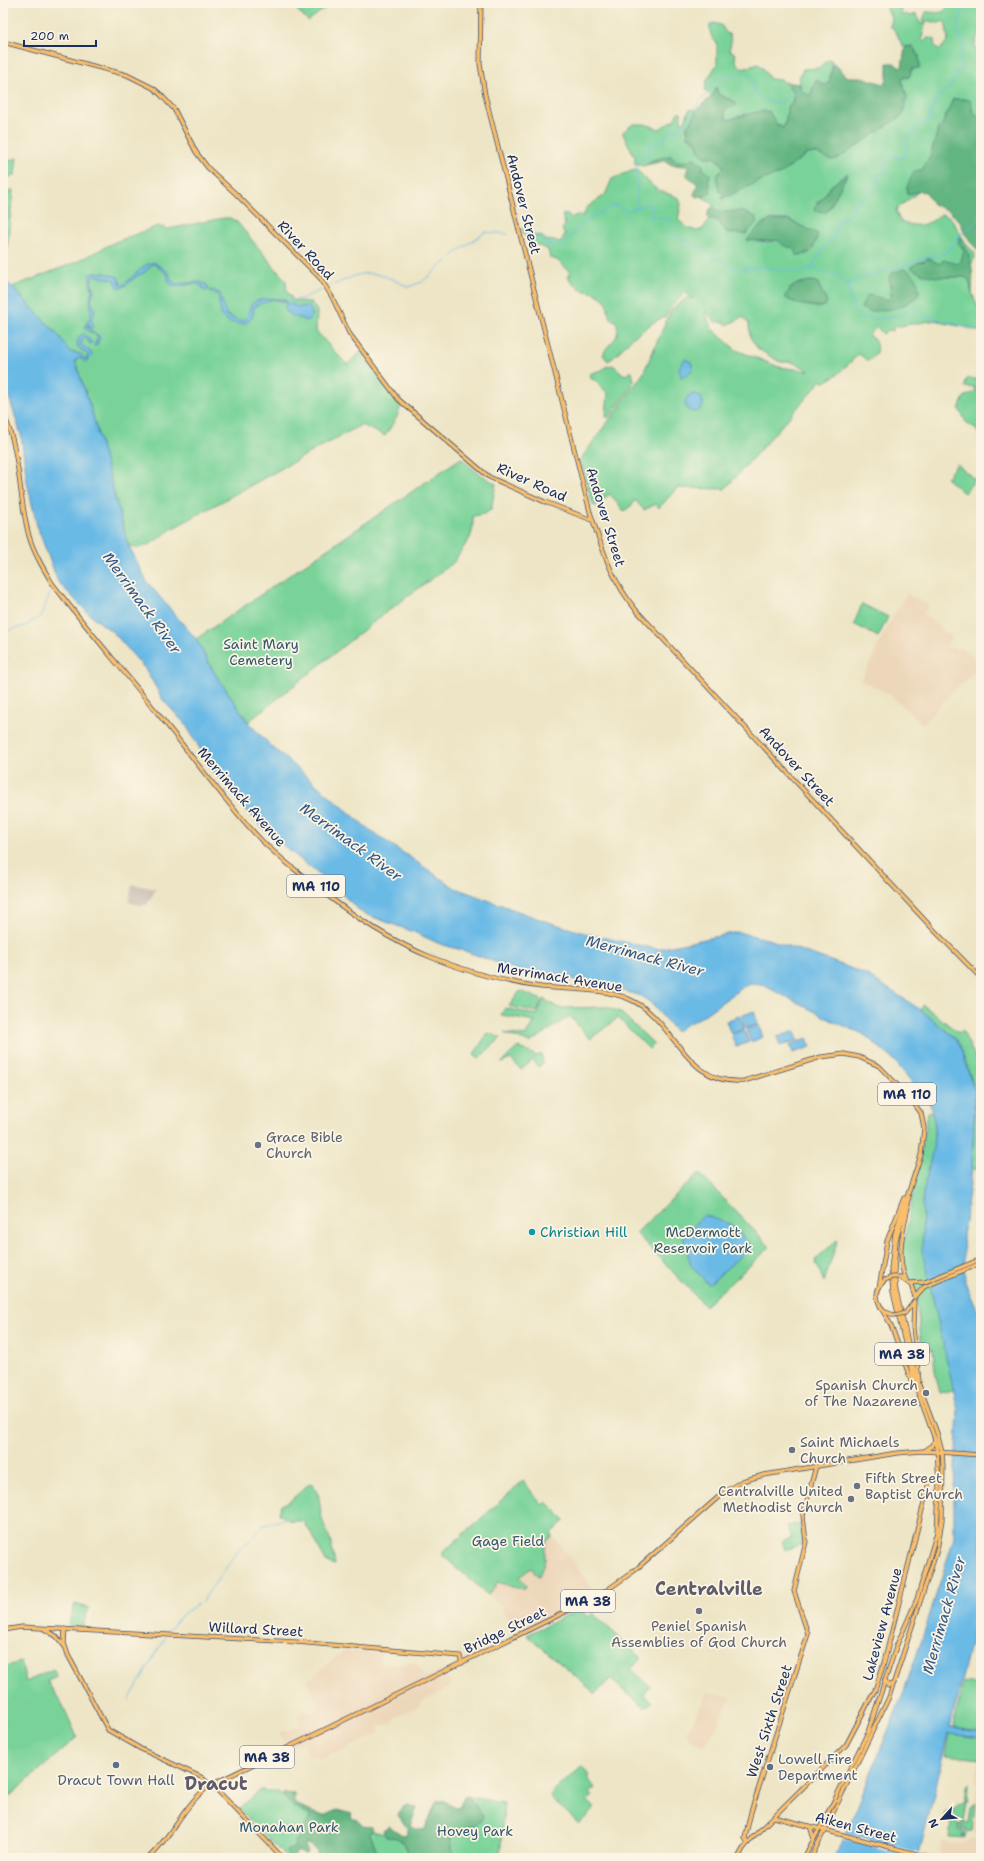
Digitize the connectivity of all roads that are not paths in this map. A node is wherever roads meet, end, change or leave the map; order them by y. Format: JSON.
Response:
{"nodes":[{"id":1,"x":481,"y":3,"type":"edge"},
{"id":2,"x":3,"y":42,"type":"edge"},
{"id":3,"x":3,"y":413,"type":"edge"},
{"id":4,"x":592,"y":520,"type":"junction"},
{"id":5,"x":981,"y":978,"type":"edge"},
{"id":6,"x":913,"y":1181,"type":"junction"},
{"id":7,"x":981,"y":1263,"type":"edge"},
{"id":8,"x":906,"y":1280,"type":"junction"},
{"id":9,"x":910,"y":1283,"type":"junction"},
{"id":10,"x":926,"y":1284,"type":"junction"},
{"id":11,"x":879,"y":1288,"type":"junction"},
{"id":12,"x":915,"y":1299,"type":"junction"},
{"id":13,"x":881,"y":1308,"type":"junction"},
{"id":14,"x":920,"y":1390,"type":"junction"},
{"id":15,"x":920,"y":1401,"type":"junction"},
{"id":16,"x":935,"y":1438,"type":"junction"},
{"id":17,"x":923,"y":1451,"type":"junction"},
{"id":18,"x":940,"y":1452,"type":"junction"},
{"id":19,"x":981,"y":1455,"type":"edge"},
{"id":20,"x":816,"y":1466,"type":"junction"},
{"id":21,"x":941,"y":1480,"type":"junction"},
{"id":22,"x":43,"y":1628,"type":"junction"},
{"id":23,"x":65,"y":1629,"type":"junction"},
{"id":24,"x":3,"y":1630,"type":"edge"},
{"id":25,"x":66,"y":1649,"type":"junction"},
{"id":26,"x":893,"y":1656,"type":"junction"},
{"id":27,"x":901,"y":1658,"type":"junction"},
{"id":28,"x":462,"y":1663,"type":"junction"},
{"id":29,"x":885,"y":1681,"type":"junction"},
{"id":30,"x":894,"y":1683,"type":"junction"},
{"id":31,"x":211,"y":1785,"type":"junction"},
{"id":32,"x":774,"y":1817,"type":"junction"},
{"id":33,"x":810,"y":1826,"type":"junction"},
{"id":34,"x":820,"y":1829,"type":"junction"},
{"id":35,"x":825,"y":1831,"type":"junction"},
{"id":36,"x":814,"y":1839,"type":"junction"},
{"id":37,"x":748,"y":1843,"type":"junction"},
{"id":38,"x":148,"y":1858,"type":"edge"},
{"id":39,"x":284,"y":1858,"type":"edge"},
{"id":40,"x":738,"y":1858,"type":"edge"},
{"id":41,"x":804,"y":1858,"type":"edge"},
{"id":42,"x":811,"y":1858,"type":"edge"},
{"id":43,"x":932,"y":1858,"type":"edge"}],
"edges":[{"from":1,"to":4,"type":"main road","name":"Andover Street"},
{"from":2,"to":4,"type":"main road","name":"River Road"},
{"from":3,"to":6,"type":"main road","name":"Merrimack Avenue","number":"MA 110"},
{"from":4,"to":5,"type":"main road","name":"Andover Street"},
{"from":6,"to":8,"type":"main road","number":"MA 110"},
{"from":6,"to":11,"type":"main road","number":"MA 110"},
{"from":6,"to":14,"type":"main road"},
{"from":6,"to":15,"type":"main road"},
{"from":7,"to":10,"type":"main road"},
{"from":8,"to":9,"type":"main road"},
{"from":8,"to":11,"type":"main road","bridge":true},
{"from":9,"to":10,"type":"main road"},
{"from":9,"to":12,"type":"main road"},
{"from":10,"to":12,"type":"main road"},
{"from":11,"to":13,"type":"main road","number":"MA 110"},
{"from":12,"to":13,"type":"main road","bridge":true},
{"from":12,"to":14,"type":"main road","number":"MA 38"},
{"from":13,"to":15,"type":"main road","number":"MA 38"},
{"from":14,"to":18,"type":"main road","number":"MA 38"},
{"from":15,"to":16,"type":"main road","number":"MA 38"},
{"from":16,"to":17,"type":"main road"},
{"from":16,"to":18,"type":"main road"},
{"from":17,"to":18,"type":"main road","name":"Bridge Street","number":"MA 38"},
{"from":17,"to":20,"type":"main road","name":"Bridge Street","number":"MA 38"},
{"from":18,"to":19,"type":"main road","name":"Bridge Street"},
{"from":18,"to":21,"type":"main road"},
{"from":20,"to":28,"type":"main road","name":"Bridge Street","number":"MA 38"},
{"from":20,"to":37,"type":"main road","name":"West Sixth Street"},
{"from":21,"to":26,"type":"main road"},
{"from":21,"to":27,"type":"main road"},
{"from":21,"to":32,"type":"main road","name":"Lakeview Avenue"},
{"from":22,"to":23,"type":"main road","name":"Willard Street"},
{"from":22,"to":24,"type":"main road","name":"Willard Street"},
{"from":22,"to":25,"type":"main road"},
{"from":23,"to":25,"type":"main road"},
{"from":23,"to":28,"type":"main road","name":"Willard Street"},
{"from":25,"to":31,"type":"main road"},
{"from":26,"to":27,"type":"main road"},
{"from":26,"to":29,"type":"main road"},
{"from":27,"to":30,"type":"main road"},
{"from":28,"to":31,"type":"main road","name":"Bridge Street","number":"MA 38"},
{"from":29,"to":30,"type":"main road"},
{"from":29,"to":34,"type":"main road"},
{"from":30,"to":35,"type":"main road"},
{"from":31,"to":38,"type":"main road","name":"Bridge Street","number":"MA 38"},
{"from":31,"to":39,"type":"main road"},
{"from":32,"to":33,"type":"main road","name":"Aiken Street"},
{"from":32,"to":37,"type":"main road","name":"Lakeview Avenue"},
{"from":33,"to":34,"type":"main road","name":"Aiken Street"},
{"from":33,"to":36,"type":"main road"},
{"from":34,"to":35,"type":"main road","name":"Aiken Street"},
{"from":34,"to":36,"type":"main road"},
{"from":35,"to":42,"type":"main road"},
{"from":35,"to":43,"type":"main road","name":"Aiken Street"},
{"from":36,"to":41,"type":"main road"},
{"from":37,"to":40,"type":"main road","name":"Lakeview Avenue"}]}
